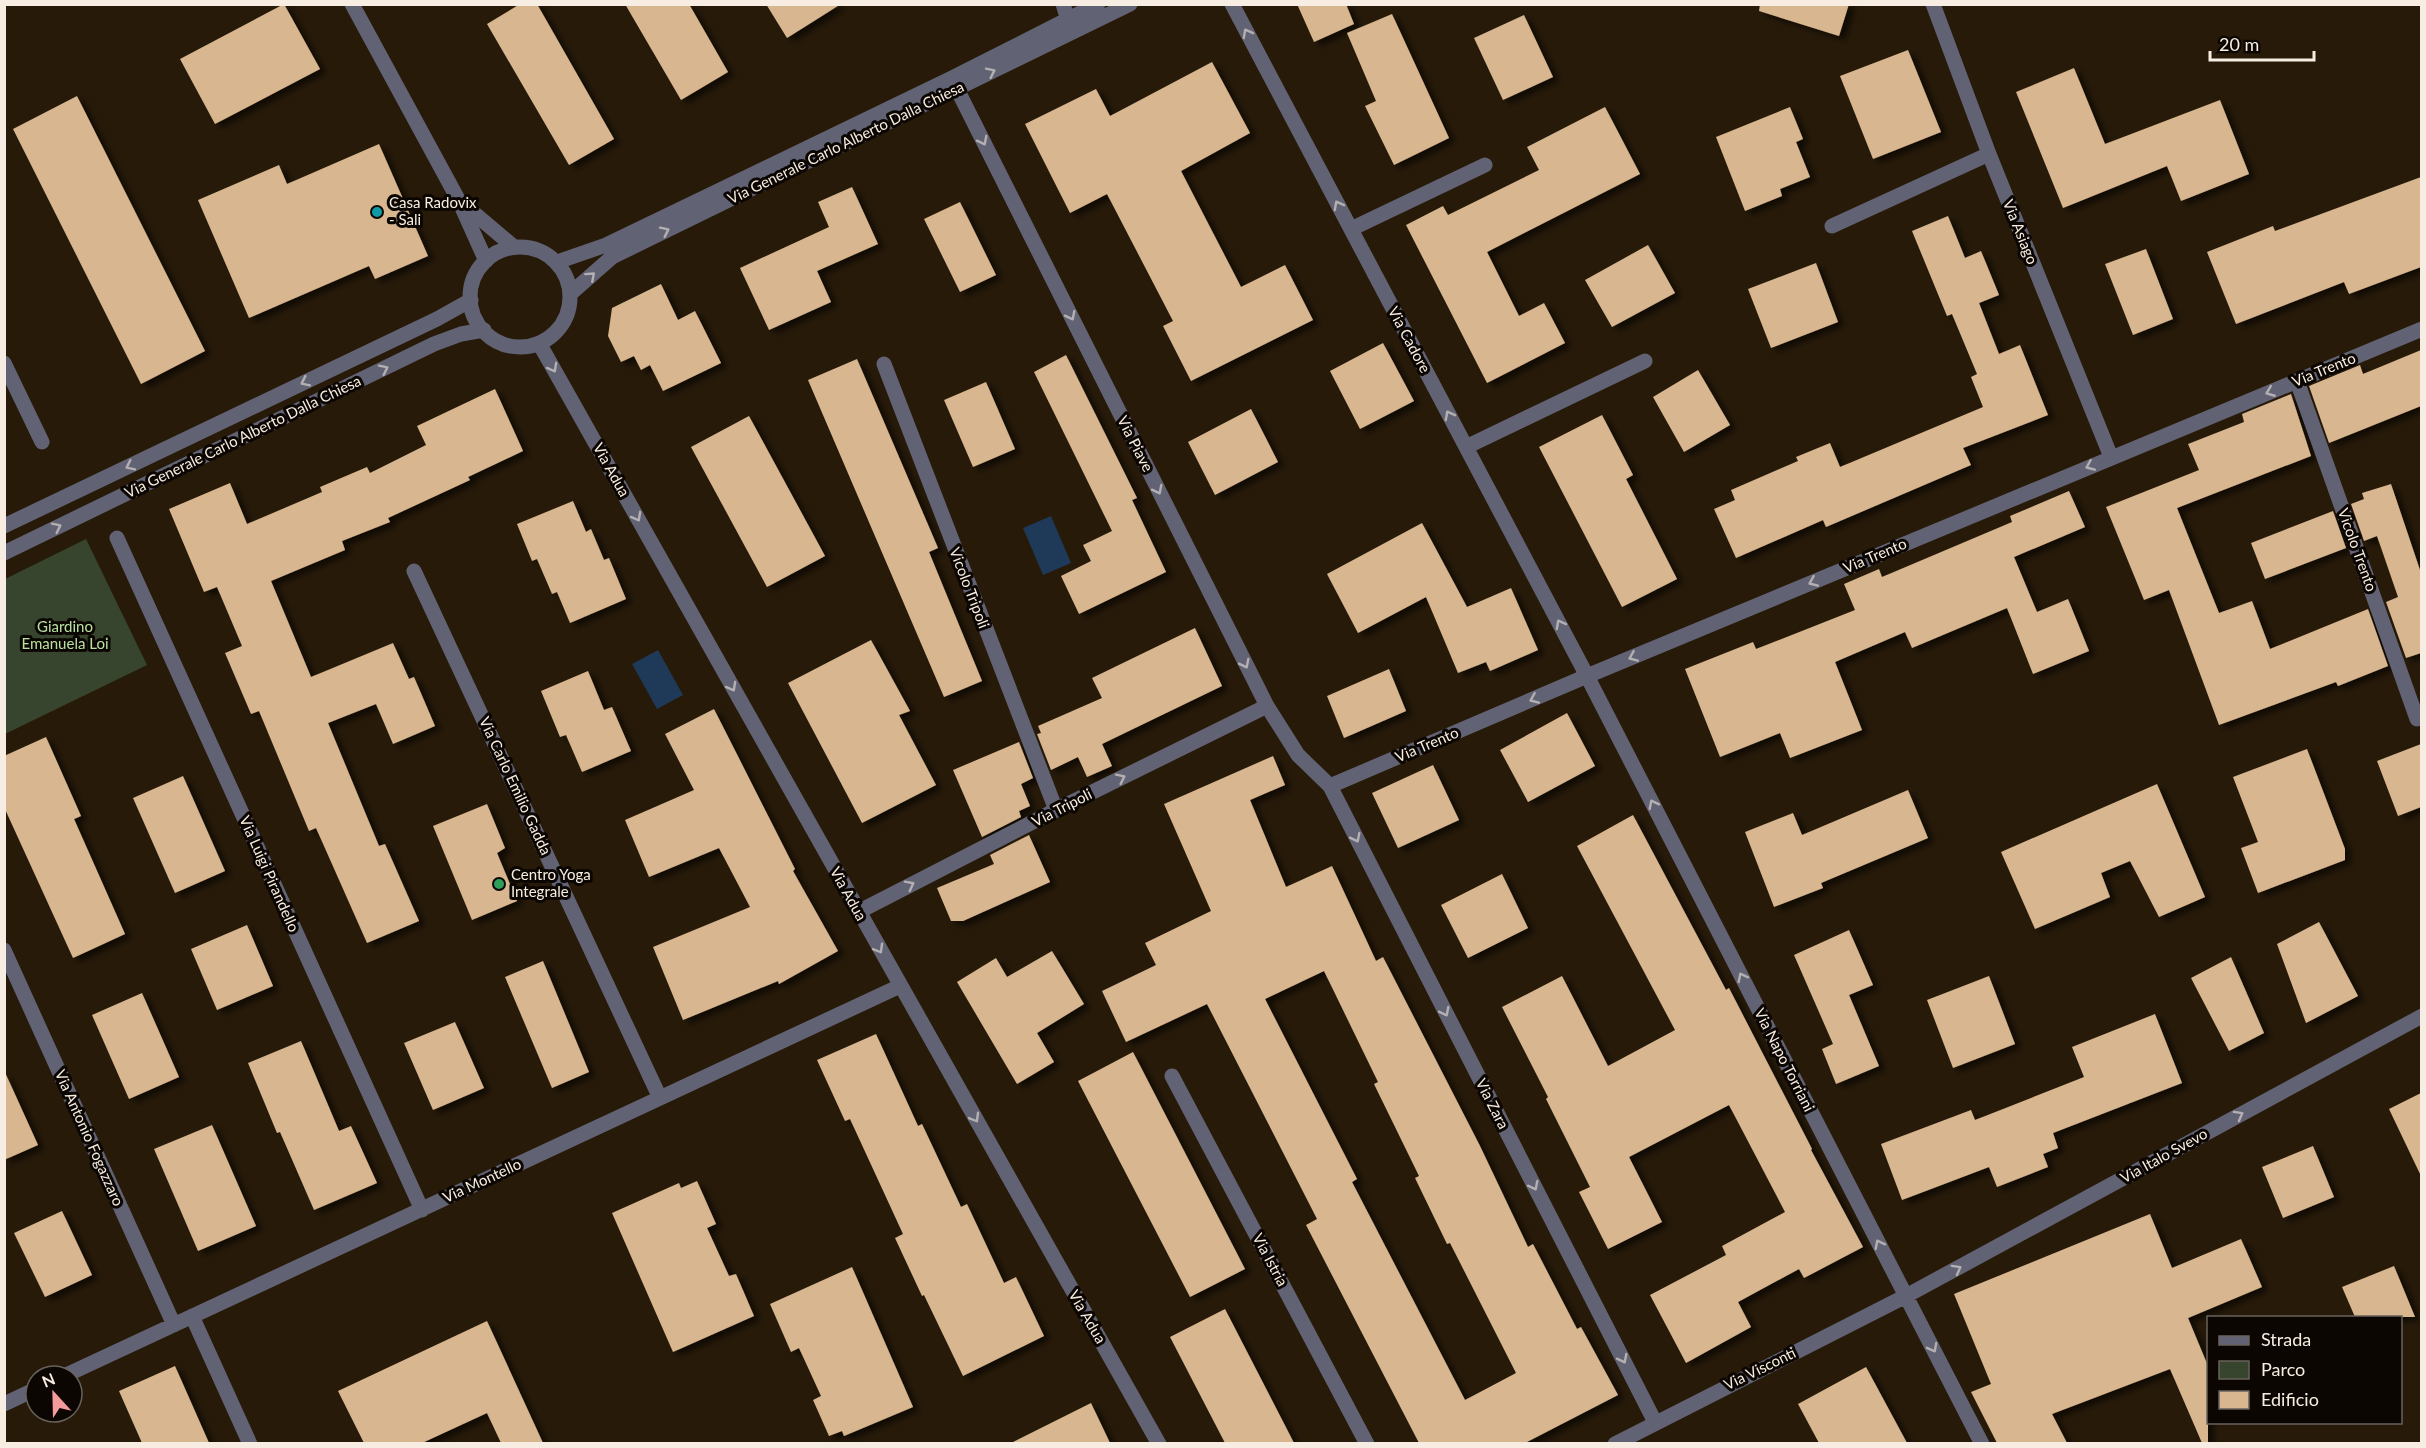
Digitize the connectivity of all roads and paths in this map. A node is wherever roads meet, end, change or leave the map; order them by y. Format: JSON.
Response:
{"nodes":[{"id":1,"x":352,"y":4,"type":"edge"},
{"id":2,"x":1063,"y":4,"type":"edge"},
{"id":3,"x":1098,"y":4,"type":"edge"},
{"id":4,"x":1130,"y":4,"type":"edge"},
{"id":5,"x":1232,"y":4,"type":"edge"},
{"id":6,"x":1933,"y":4,"type":"edge"},
{"id":7,"x":1068,"y":20,"type":"junction"},
{"id":8,"x":957,"y":89,"type":"junction"},
{"id":9,"x":1989,"y":154,"type":"junction"},
{"id":10,"x":1485,"y":165,"type":"dead end"},
{"id":11,"x":459,"y":201,"type":"junction"},
{"id":12,"x":1832,"y":226,"type":"dead end"},
{"id":13,"x":1351,"y":229,"type":"junction"},
{"id":14,"x":514,"y":247,"type":"junction"},
{"id":15,"x":486,"y":261,"type":"junction"},
{"id":16,"x":556,"y":262,"type":"junction"},
{"id":17,"x":570,"y":294,"type":"junction"},
{"id":18,"x":471,"y":300,"type":"junction"},
{"id":19,"x":2421,"y":329,"type":"edge"},
{"id":20,"x":484,"y":330,"type":"junction"},
{"id":21,"x":539,"y":343,"type":"junction"},
{"id":22,"x":1645,"y":361,"type":"dead end"},
{"id":23,"x":4,"y":363,"type":"edge"},
{"id":24,"x":884,"y":364,"type":"dead end"},
{"id":25,"x":2297,"y":381,"type":"junction"},
{"id":26,"x":42,"y":442,"type":"dead end"},
{"id":27,"x":1466,"y":447,"type":"junction"},
{"id":28,"x":2111,"y":457,"type":"junction"},
{"id":29,"x":4,"y":526,"type":"edge"},
{"id":30,"x":117,"y":538,"type":"dead end"},
{"id":31,"x":4,"y":553,"type":"edge"},
{"id":32,"x":414,"y":571,"type":"dead end"},
{"id":33,"x":1587,"y":676,"type":"junction"},
{"id":34,"x":1267,"y":706,"type":"junction"},
{"id":35,"x":2417,"y":719,"type":"dead end"},
{"id":36,"x":1330,"y":786,"type":"junction"},
{"id":37,"x":1056,"y":810,"type":"junction"},
{"id":38,"x":858,"y":912,"type":"junction"},
{"id":39,"x":4,"y":950,"type":"edge"},
{"id":40,"x":900,"y":986,"type":"junction"},
{"id":41,"x":2421,"y":1016,"type":"edge"},
{"id":42,"x":1172,"y":1076,"type":"dead end"},
{"id":43,"x":660,"y":1098,"type":"junction"},
{"id":44,"x":422,"y":1209,"type":"junction"},
{"id":45,"x":1906,"y":1296,"type":"junction"},
{"id":46,"x":192,"y":1316,"type":"junction"},
{"id":47,"x":174,"y":1324,"type":"junction"},
{"id":48,"x":84,"y":1367,"type":"edge"},
{"id":49,"x":24,"y":1395,"type":"edge"},
{"id":50,"x":4,"y":1404,"type":"edge"},
{"id":51,"x":1655,"y":1422,"type":"junction"},
{"id":52,"x":250,"y":1443,"type":"edge"},
{"id":53,"x":1159,"y":1443,"type":"edge"},
{"id":54,"x":1367,"y":1443,"type":"edge"},
{"id":55,"x":1615,"y":1443,"type":"edge"},
{"id":56,"x":1983,"y":1443,"type":"edge"}],
"edges":[{"from":1,"to":11,"type":"street"},
{"from":2,"to":7,"type":"street"},
{"from":3,"to":7,"type":"street","name":"Via Generale Carlo Alberto Dalla Chiesa"},
{"from":8,"to":4,"type":"street","name":"Via Generale Carlo Alberto Dalla Chiesa","one_way":true},
{"from":13,"to":5,"type":"street","name":"Via Cadore","one_way":true},
{"from":6,"to":9,"type":"street","name":"Via Asiago"},
{"from":7,"to":16,"type":"street","name":"Via Generale Carlo Alberto Dalla Chiesa"},
{"from":17,"to":8,"type":"street","name":"Via Generale Carlo Alberto Dalla Chiesa","one_way":true},
{"from":8,"to":34,"type":"street","name":"Via Piave","one_way":true},
{"from":9,"to":12,"type":"street"},
{"from":9,"to":28,"type":"street","name":"Via Asiago"},
{"from":10,"to":13,"type":"street"},
{"from":11,"to":14,"type":"street"},
{"from":11,"to":15,"type":"street"},
{"from":27,"to":13,"type":"street","name":"Via Cadore","one_way":true},
{"from":14,"to":15,"type":"street"},
{"from":14,"to":16,"type":"street"},
{"from":15,"to":18,"type":"street"},
{"from":16,"to":17,"type":"street"},
{"from":17,"to":21,"type":"street"},
{"from":18,"to":20,"type":"street"},
{"from":18,"to":29,"type":"street","name":"Via Generale Carlo Alberto Dalla Chiesa","one_way":true},
{"from":19,"to":25,"type":"street","name":"Via Trento"},
{"from":20,"to":21,"type":"street"},
{"from":31,"to":20,"type":"street","name":"Via Generale Carlo Alberto Dalla Chiesa","one_way":true},
{"from":21,"to":38,"type":"street","name":"Via Adua","one_way":true},
{"from":22,"to":27,"type":"street"},
{"from":23,"to":26,"type":"street"},
{"from":24,"to":37,"type":"street","name":"Vicolo Tripoli"},
{"from":25,"to":28,"type":"street","name":"Via Trento","one_way":true},
{"from":25,"to":35,"type":"street","name":"Vicolo Trento"},
{"from":33,"to":27,"type":"street","name":"Via Cadore","one_way":true},
{"from":28,"to":33,"type":"street","name":"Via Trento","one_way":true},
{"from":30,"to":44,"type":"street","name":"Via Luigi Pirandello"},
{"from":32,"to":43,"type":"street","name":"Via Carlo Emilio Gadda"},
{"from":33,"to":36,"type":"street","name":"Via Trento","one_way":true},
{"from":45,"to":33,"type":"street","name":"Via Napo Torriani","one_way":true},
{"from":34,"to":36,"type":"street","name":"Via Piave"},
{"from":37,"to":34,"type":"street","name":"Via Tripoli","one_way":true},
{"from":36,"to":51,"type":"street","name":"Via Zara","one_way":true},
{"from":38,"to":37,"type":"street","name":"Via Tripoli","one_way":true},
{"from":38,"to":40,"type":"street","name":"Via Adua","one_way":true},
{"from":39,"to":47,"type":"street","name":"Via Antonio Fogazzaro"},
{"from":40,"to":43,"type":"street","name":"Via Montello"},
{"from":40,"to":53,"type":"street","name":"Via Adua","one_way":true},
{"from":45,"to":41,"type":"street","name":"Via Italo Svevo","one_way":true},
{"from":42,"to":54,"type":"street","name":"Via Istria"},
{"from":43,"to":44,"type":"street","name":"Via Montello"},
{"from":44,"to":46,"type":"street","name":"Via Montello"},
{"from":45,"to":51,"type":"street","name":"Via Visconti"},
{"from":45,"to":56,"type":"street","name":"Via Napo Torriani","one_way":true},
{"from":46,"to":47,"type":"street","name":"Via Montello"},
{"from":46,"to":52,"type":"street"},
{"from":47,"to":48,"type":"street","name":"Via Montello"},
{"from":49,"to":50,"type":"street"},
{"from":51,"to":55,"type":"street","name":"Via Visconti"}]}
